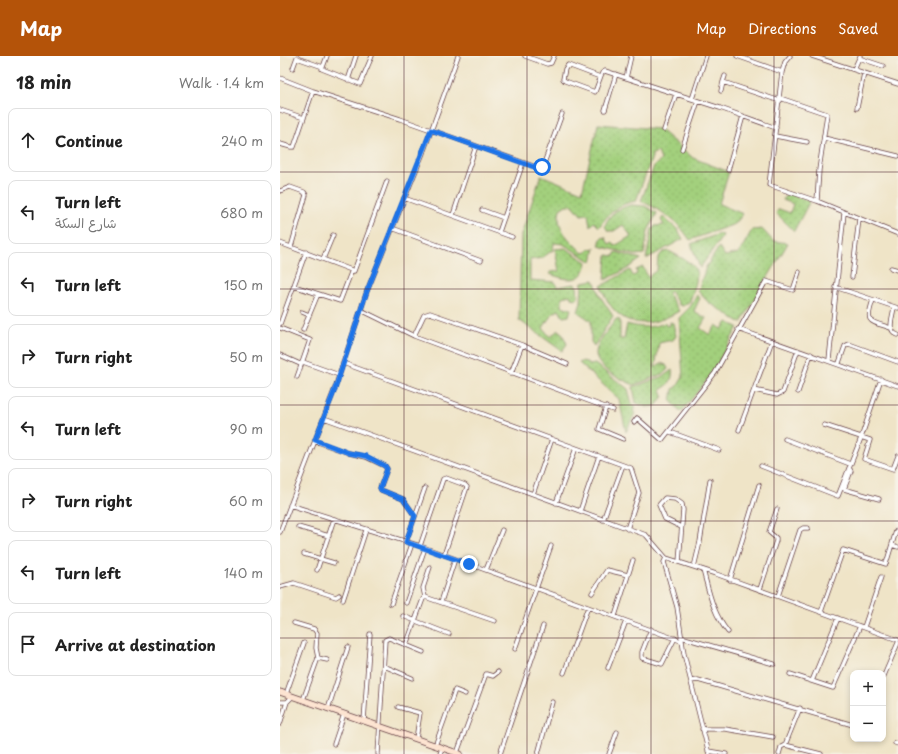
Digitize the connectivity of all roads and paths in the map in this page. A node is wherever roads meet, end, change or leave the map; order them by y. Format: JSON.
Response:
{"nodes":[{"id":1,"x":327,"y":56,"type":"edge"},
{"id":2,"x":356,"y":56,"type":"edge"},
{"id":3,"x":372,"y":56,"type":"edge"},
{"id":4,"x":458,"y":56,"type":"edge"},
{"id":5,"x":525,"y":56,"type":"edge"},
{"id":6,"x":554,"y":56,"type":"edge"},
{"id":7,"x":631,"y":56,"type":"edge"},
{"id":8,"x":706,"y":56,"type":"edge"},
{"id":9,"x":737,"y":56,"type":"edge"},
{"id":10,"x":790,"y":56,"type":"edge"},
{"id":11,"x":812,"y":56,"type":"edge"},
{"id":12,"x":297,"y":57,"type":"edge"},
{"id":13,"x":819,"y":57,"type":"edge"},
{"id":14,"x":860,"y":57,"type":"edge"},
{"id":15,"x":883,"y":66,"type":"dead end"},
{"id":16,"x":293,"y":68,"type":"dead end"},
{"id":17,"x":322,"y":68,"type":"junction"},
{"id":18,"x":854,"y":69,"type":"junction"},
{"id":19,"x":782,"y":72,"type":"junction"},
{"id":20,"x":864,"y":73,"type":"junction"},
{"id":21,"x":320,"y":74,"type":"dead end"},
{"id":22,"x":616,"y":74,"type":"junction"},
{"id":23,"x":725,"y":76,"type":"dead end"},
{"id":24,"x":600,"y":77,"type":"junction"},
{"id":25,"x":280,"y":78,"type":"edge"},
{"id":26,"x":626,"y":78,"type":"junction"},
{"id":27,"x":348,"y":80,"type":"junction"},
{"id":28,"x":723,"y":82,"type":"junction"},
{"id":29,"x":898,"y":84,"type":"edge"},
{"id":30,"x":313,"y":91,"type":"junction"},
{"id":31,"x":721,"y":91,"type":"dead end"},
{"id":32,"x":676,"y":94,"type":"junction"},
{"id":33,"x":692,"y":99,"type":"junction"},
{"id":34,"x":780,"y":99,"type":"junction"},
{"id":35,"x":698,"y":101,"type":"junction"},
{"id":36,"x":857,"y":108,"type":"dead end"},
{"id":37,"x":280,"y":110,"type":"edge"},
{"id":38,"x":605,"y":110,"type":"dead end"},
{"id":39,"x":562,"y":114,"type":"dead end"},
{"id":40,"x":744,"y":116,"type":"junction"},
{"id":41,"x":304,"y":118,"type":"junction"},
{"id":42,"x":776,"y":128,"type":"junction"},
{"id":43,"x":431,"y":130,"type":"junction"},
{"id":44,"x":664,"y":130,"type":"dead end"},
{"id":45,"x":775,"y":136,"type":"junction"},
{"id":46,"x":824,"y":138,"type":"junction"},
{"id":47,"x":807,"y":142,"type":"dead end"},
{"id":48,"x":280,"y":144,"type":"edge"},
{"id":49,"x":476,"y":146,"type":"junction"},
{"id":50,"x":682,"y":149,"type":"dead end"},
{"id":51,"x":898,"y":156,"type":"edge"},
{"id":52,"x":523,"y":163,"type":"junction"},
{"id":53,"x":728,"y":170,"type":"dead end"},
{"id":54,"x":386,"y":181,"type":"dead end"},
{"id":55,"x":280,"y":191,"type":"edge"},
{"id":56,"x":404,"y":198,"type":"junction"},
{"id":57,"x":817,"y":201,"type":"junction"},
{"id":58,"x":482,"y":210,"type":"dead end"},
{"id":59,"x":844,"y":213,"type":"junction"},
{"id":60,"x":452,"y":215,"type":"junction"},
{"id":61,"x":504,"y":218,"type":"junction"},
{"id":62,"x":859,"y":219,"type":"junction"},
{"id":63,"x":392,"y":228,"type":"junction"},
{"id":64,"x":499,"y":232,"type":"junction"},
{"id":65,"x":898,"y":234,"type":"edge"},
{"id":66,"x":333,"y":235,"type":"dead end"},
{"id":67,"x":512,"y":237,"type":"dead end"},
{"id":68,"x":280,"y":243,"type":"edge"},
{"id":69,"x":290,"y":247,"type":"junction"},
{"id":70,"x":306,"y":252,"type":"junction"},
{"id":71,"x":323,"y":259,"type":"junction"},
{"id":72,"x":481,"y":261,"type":"dead end"},
{"id":73,"x":891,"y":268,"type":"dead end"},
{"id":74,"x":352,"y":270,"type":"junction"},
{"id":75,"x":898,"y":270,"type":"edge"},
{"id":76,"x":799,"y":272,"type":"dead end"},
{"id":77,"x":852,"y":277,"type":"dead end"},
{"id":78,"x":294,"y":286,"type":"junction"},
{"id":79,"x":835,"y":287,"type":"junction"},
{"id":80,"x":318,"y":294,"type":"junction"},
{"id":81,"x":873,"y":300,"type":"junction"},
{"id":82,"x":896,"y":308,"type":"edge"},
{"id":83,"x":361,"y":310,"type":"junction"},
{"id":84,"x":302,"y":312,"type":"dead end"},
{"id":85,"x":309,"y":315,"type":"junction"},
{"id":86,"x":280,"y":324,"type":"edge"},
{"id":87,"x":280,"y":328,"type":"edge"},
{"id":88,"x":891,"y":328,"type":"junction"},
{"id":89,"x":738,"y":329,"type":"junction"},
{"id":90,"x":303,"y":330,"type":"dead end"},
{"id":91,"x":898,"y":335,"type":"edge"},
{"id":92,"x":414,"y":336,"type":"junction"},
{"id":93,"x":772,"y":341,"type":"junction"},
{"id":94,"x":522,"y":345,"type":"junction"},
{"id":95,"x":798,"y":350,"type":"junction"},
{"id":96,"x":811,"y":354,"type":"junction"},
{"id":97,"x":280,"y":355,"type":"edge"},
{"id":98,"x":829,"y":360,"type":"junction"},
{"id":99,"x":303,"y":362,"type":"junction"},
{"id":100,"x":898,"y":362,"type":"edge"},
{"id":101,"x":343,"y":363,"type":"junction"},
{"id":102,"x":839,"y":363,"type":"junction"},
{"id":103,"x":566,"y":364,"type":"dead end"},
{"id":104,"x":511,"y":373,"type":"junction"},
{"id":105,"x":338,"y":374,"type":"junction"},
{"id":106,"x":297,"y":377,"type":"dead end"},
{"id":107,"x":881,"y":379,"type":"junction"},
{"id":108,"x":898,"y":386,"type":"edge"},
{"id":109,"x":754,"y":390,"type":"junction"},
{"id":110,"x":798,"y":392,"type":"dead end"},
{"id":111,"x":606,"y":407,"type":"junction"},
{"id":112,"x":613,"y":410,"type":"dead end"},
{"id":113,"x":324,"y":418,"type":"junction"},
{"id":114,"x":634,"y":422,"type":"dead end"},
{"id":115,"x":824,"y":425,"type":"dead end"},
{"id":116,"x":739,"y":430,"type":"dead end"},
{"id":117,"x":670,"y":432,"type":"junction"},
{"id":118,"x":861,"y":438,"type":"junction"},
{"id":119,"x":552,"y":439,"type":"junction"},
{"id":120,"x":623,"y":439,"type":"dead end"},
{"id":121,"x":785,"y":439,"type":"dead end"},
{"id":122,"x":315,"y":440,"type":"junction"},
{"id":123,"x":576,"y":448,"type":"junction"},
{"id":124,"x":719,"y":450,"type":"dead end"},
{"id":125,"x":599,"y":456,"type":"junction"},
{"id":126,"x":898,"y":456,"type":"edge"},
{"id":127,"x":622,"y":465,"type":"junction"},
{"id":128,"x":761,"y":466,"type":"dead end"},
{"id":129,"x":849,"y":466,"type":"junction"},
{"id":130,"x":710,"y":480,"type":"dead end"},
{"id":131,"x":759,"y":485,"type":"dead end"},
{"id":132,"x":425,"y":488,"type":"dead end"},
{"id":133,"x":533,"y":494,"type":"junction"},
{"id":134,"x":879,"y":498,"type":"dead end"},
{"id":135,"x":556,"y":503,"type":"junction"},
{"id":136,"x":290,"y":505,"type":"junction"},
{"id":137,"x":777,"y":509,"type":"dead end"},
{"id":138,"x":580,"y":511,"type":"junction"},
{"id":139,"x":415,"y":516,"type":"junction"},
{"id":140,"x":334,"y":519,"type":"junction"},
{"id":141,"x":603,"y":520,"type":"junction"},
{"id":142,"x":298,"y":527,"type":"dead end"},
{"id":143,"x":681,"y":527,"type":"junction"},
{"id":144,"x":627,"y":528,"type":"junction"},
{"id":145,"x":808,"y":528,"type":"dead end"},
{"id":146,"x":366,"y":530,"type":"junction"},
{"id":147,"x":502,"y":530,"type":"dead end"},
{"id":148,"x":896,"y":531,"type":"dead end"},
{"id":149,"x":280,"y":532,"type":"edge"},
{"id":150,"x":329,"y":536,"type":"junction"},
{"id":151,"x":406,"y":542,"type":"junction"},
{"id":152,"x":412,"y":544,"type":"junction"},
{"id":153,"x":892,"y":545,"type":"junction"},
{"id":154,"x":420,"y":546,"type":"junction"},
{"id":155,"x":552,"y":546,"type":"dead end"},
{"id":156,"x":898,"y":547,"type":"edge"},
{"id":157,"x":425,"y":548,"type":"junction"},
{"id":158,"x":304,"y":554,"type":"dead end"},
{"id":159,"x":444,"y":555,"type":"junction"},
{"id":160,"x":666,"y":558,"type":"junction"},
{"id":161,"x":321,"y":559,"type":"junction"},
{"id":162,"x":455,"y":559,"type":"junction"},
{"id":163,"x":633,"y":560,"type":"dead end"},
{"id":164,"x":679,"y":562,"type":"junction"},
{"id":165,"x":334,"y":563,"type":"dead end"},
{"id":166,"x":430,"y":567,"type":"dead end"},
{"id":167,"x":694,"y":567,"type":"junction"},
{"id":168,"x":317,"y":570,"type":"dead end"},
{"id":169,"x":486,"y":570,"type":"junction"},
{"id":170,"x":703,"y":570,"type":"junction"},
{"id":171,"x":628,"y":575,"type":"junction"},
{"id":172,"x":881,"y":577,"type":"dead end"},
{"id":173,"x":730,"y":580,"type":"junction"},
{"id":174,"x":280,"y":587,"type":"edge"},
{"id":175,"x":536,"y":589,"type":"junction"},
{"id":176,"x":760,"y":589,"type":"junction"},
{"id":177,"x":592,"y":593,"type":"dead end"},
{"id":178,"x":339,"y":595,"type":"dead end"},
{"id":179,"x":778,"y":596,"type":"junction"},
{"id":180,"x":425,"y":597,"type":"junction"},
{"id":181,"x":343,"y":600,"type":"dead end"},
{"id":182,"x":440,"y":602,"type":"junction"},
{"id":183,"x":406,"y":603,"type":"dead end"},
{"id":184,"x":391,"y":604,"type":"dead end"},
{"id":185,"x":588,"y":607,"type":"junction"},
{"id":186,"x":821,"y":612,"type":"junction"},
{"id":187,"x":403,"y":616,"type":"dead end"},
{"id":188,"x":614,"y":616,"type":"junction"},
{"id":189,"x":838,"y":618,"type":"junction"},
{"id":190,"x":415,"y":621,"type":"junction"},
{"id":191,"x":495,"y":621,"type":"dead end"},
{"id":192,"x":626,"y":621,"type":"junction"},
{"id":193,"x":294,"y":623,"type":"dead end"},
{"id":194,"x":543,"y":626,"type":"dead end"},
{"id":195,"x":862,"y":626,"type":"junction"},
{"id":196,"x":651,"y":630,"type":"junction"},
{"id":197,"x":728,"y":632,"type":"dead end"},
{"id":198,"x":370,"y":634,"type":"dead end"},
{"id":199,"x":449,"y":634,"type":"dead end"},
{"id":200,"x":675,"y":638,"type":"junction"},
{"id":201,"x":681,"y":639,"type":"junction"},
{"id":202,"x":898,"y":640,"type":"edge"},
{"id":203,"x":304,"y":643,"type":"dead end"},
{"id":204,"x":898,"y":643,"type":"edge"},
{"id":205,"x":406,"y":645,"type":"junction"},
{"id":206,"x":348,"y":647,"type":"dead end"},
{"id":207,"x":515,"y":649,"type":"dead end"},
{"id":208,"x":423,"y":652,"type":"dead end"},
{"id":209,"x":318,"y":658,"type":"junction"},
{"id":210,"x":327,"y":660,"type":"dead end"},
{"id":211,"x":774,"y":664,"type":"dead end"},
{"id":212,"x":384,"y":666,"type":"junction"},
{"id":213,"x":608,"y":668,"type":"dead end"},
{"id":214,"x":886,"y":671,"type":"edge"},
{"id":215,"x":498,"y":672,"type":"dead end"},
{"id":216,"x":564,"y":673,"type":"dead end"},
{"id":217,"x":790,"y":674,"type":"dead end"},
{"id":218,"x":412,"y":678,"type":"dead end"},
{"id":219,"x":812,"y":681,"type":"junction"},
{"id":220,"x":691,"y":682,"type":"junction"},
{"id":221,"x":280,"y":692,"type":"edge"},
{"id":222,"x":286,"y":694,"type":"junction"},
{"id":223,"x":465,"y":694,"type":"dead end"},
{"id":224,"x":293,"y":696,"type":"junction"},
{"id":225,"x":303,"y":700,"type":"junction"},
{"id":226,"x":280,"y":702,"type":"edge"},
{"id":227,"x":287,"y":702,"type":"junction"},
{"id":228,"x":552,"y":702,"type":"dead end"},
{"id":229,"x":398,"y":707,"type":"dead end"},
{"id":230,"x":800,"y":708,"type":"junction"},
{"id":231,"x":328,"y":709,"type":"junction"},
{"id":232,"x":344,"y":714,"type":"junction"},
{"id":233,"x":364,"y":721,"type":"junction"},
{"id":234,"x":280,"y":724,"type":"edge"},
{"id":235,"x":850,"y":724,"type":"edge"},
{"id":236,"x":380,"y":727,"type":"junction"},
{"id":237,"x":702,"y":729,"type":"junction"},
{"id":238,"x":618,"y":732,"type":"dead end"},
{"id":239,"x":773,"y":737,"type":"dead end"},
{"id":240,"x":416,"y":739,"type":"junction"},
{"id":241,"x":334,"y":744,"type":"dead end"},
{"id":242,"x":785,"y":745,"type":"junction"},
{"id":243,"x":435,"y":746,"type":"junction"},
{"id":244,"x":441,"y":751,"type":"edge"},
{"id":245,"x":709,"y":753,"type":"edge"},
{"id":246,"x":378,"y":754,"type":"edge"},
{"id":247,"x":458,"y":754,"type":"edge"},
{"id":248,"x":500,"y":754,"type":"edge"},
{"id":249,"x":538,"y":754,"type":"edge"},
{"id":250,"x":609,"y":754,"type":"edge"},
{"id":251,"x":726,"y":754,"type":"edge"},
{"id":252,"x":779,"y":754,"type":"edge"},
{"id":253,"x":821,"y":754,"type":"edge"}],
"edges":[{"from":1,"to":17,"type":"street"},
{"from":2,"to":27,"type":"street"},
{"from":3,"to":27,"type":"street"},
{"from":4,"to":43,"type":"street"},
{"from":5,"to":6,"type":"street"},
{"from":7,"to":26,"type":"street"},
{"from":8,"to":33,"type":"street"},
{"from":9,"to":19,"type":"street"},
{"from":10,"to":19,"type":"street"},
{"from":11,"to":13,"type":"street"},
{"from":12,"to":16,"type":"street"},
{"from":12,"to":17,"type":"street"},
{"from":13,"to":18,"type":"street"},
{"from":14,"to":15,"type":"street"},
{"from":14,"to":18,"type":"street"},
{"from":17,"to":21,"type":"street"},
{"from":17,"to":27,"type":"street"},
{"from":18,"to":20,"type":"street"},
{"from":19,"to":34,"type":"street"},
{"from":20,"to":29,"type":"street"},
{"from":20,"to":36,"type":"street"},
{"from":22,"to":24,"type":"street"},
{"from":22,"to":26,"type":"street"},
{"from":22,"to":38,"type":"street"},
{"from":23,"to":28,"type":"street"},
{"from":24,"to":24,"type":"street"},
{"from":25,"to":30,"type":"street"},
{"from":26,"to":32,"type":"street"},
{"from":28,"to":31,"type":"street"},
{"from":28,"to":34,"type":"street"},
{"from":30,"to":41,"type":"street"},
{"from":30,"to":43,"type":"street"},
{"from":32,"to":33,"type":"street"},
{"from":32,"to":44,"type":"street"},
{"from":33,"to":35,"type":"street"},
{"from":34,"to":42,"type":"street"},
{"from":34,"to":46,"type":"street"},
{"from":35,"to":40,"type":"street"},
{"from":35,"to":50,"type":"street"},
{"from":37,"to":41,"type":"street"},
{"from":39,"to":52,"type":"street"},
{"from":40,"to":42,"type":"street"},
{"from":40,"to":53,"type":"street"},
{"from":41,"to":48,"type":"street"},
{"from":42,"to":45,"type":"street"},
{"from":43,"to":49,"type":"street"},
{"from":43,"to":56,"type":"street"},
{"from":45,"to":47,"type":"street"},
{"from":45,"to":57,"type":"street"},
{"from":46,"to":51,"type":"street"},
{"from":46,"to":57,"type":"street"},
{"from":49,"to":52,"type":"street"},
{"from":49,"to":60,"type":"street"},
{"from":52,"to":61,"type":"street"},
{"from":54,"to":74,"type":"street"},
{"from":55,"to":69,"type":"street"},
{"from":56,"to":60,"type":"street"},
{"from":56,"to":63,"type":"street"},
{"from":57,"to":59,"type":"street"},
{"from":58,"to":61,"type":"street"},
{"from":59,"to":62,"type":"street"},
{"from":59,"to":79,"type":"street"},
{"from":60,"to":64,"type":"street"},
{"from":61,"to":64,"type":"street"},
{"from":62,"to":65,"type":"street"},
{"from":62,"to":77,"type":"street"},
{"from":63,"to":72,"type":"street"},
{"from":63,"to":83,"type":"street"},
{"from":64,"to":67,"type":"street"},
{"from":66,"to":71,"type":"street"},
{"from":68,"to":69,"type":"street"},
{"from":69,"to":70,"type":"street"},
{"from":70,"to":71,"type":"street"},
{"from":70,"to":78,"type":"street"},
{"from":71,"to":74,"type":"street"},
{"from":73,"to":75,"type":"street"},
{"from":74,"to":80,"type":"street"},
{"from":76,"to":89,"type":"street"},
{"from":78,"to":80,"type":"street"},
{"from":78,"to":86,"type":"street"},
{"from":79,"to":81,"type":"street"},
{"from":79,"to":98,"type":"street"},
{"from":80,"to":85,"type":"street"},
{"from":81,"to":82,"type":"street"},
{"from":81,"to":88,"type":"street"},
{"from":82,"to":88,"type":"street"},
{"from":83,"to":92,"type":"street"},
{"from":83,"to":101,"type":"street"},
{"from":84,"to":85,"type":"street"},
{"from":85,"to":90,"type":"street"},
{"from":87,"to":99,"type":"street"},
{"from":88,"to":91,"type":"street"},
{"from":89,"to":93,"type":"street"},
{"from":89,"to":117,"type":"street"},
{"from":92,"to":94,"type":"street"},
{"from":92,"to":104,"type":"street"},
{"from":93,"to":95,"type":"street"},
{"from":93,"to":109,"type":"street"},
{"from":94,"to":103,"type":"street"},
{"from":94,"to":104,"type":"street"},
{"from":95,"to":96,"type":"street"},
{"from":95,"to":109,"type":"street"},
{"from":96,"to":98,"type":"street"},
{"from":96,"to":110,"type":"street"},
{"from":97,"to":99,"type":"street"},
{"from":98,"to":102,"type":"street"},
{"from":99,"to":105,"type":"street"},
{"from":99,"to":106,"type":"street"},
{"from":100,"to":102,"type":"street"},
{"from":101,"to":105,"type":"street"},
{"from":101,"to":119,"type":"street"},
{"from":102,"to":107,"type":"street"},
{"from":104,"to":111,"type":"street"},
{"from":105,"to":113,"type":"street"},
{"from":107,"to":108,"type":"street"},
{"from":107,"to":118,"type":"street"},
{"from":109,"to":116,"type":"street"},
{"from":111,"to":112,"type":"street"},
{"from":111,"to":120,"type":"street"},
{"from":113,"to":122,"type":"street"},
{"from":113,"to":133,"type":"street"},
{"from":114,"to":117,"type":"street"},
{"from":115,"to":118,"type":"street"},
{"from":117,"to":124,"type":"street"},
{"from":118,"to":126,"type":"street"},
{"from":118,"to":129,"type":"street"},
{"from":119,"to":123,"type":"street"},
{"from":119,"to":133,"type":"street"},
{"from":121,"to":129,"type":"street"},
{"from":122,"to":136,"type":"street"},
{"from":122,"to":139,"type":"street"},
{"from":123,"to":125,"type":"street"},
{"from":123,"to":135,"type":"street"},
{"from":125,"to":127,"type":"street"},
{"from":125,"to":138,"type":"street"},
{"from":127,"to":141,"type":"street"},
{"from":127,"to":144,"type":"street"},
{"from":128,"to":129,"type":"street"},
{"from":129,"to":134,"type":"street"},
{"from":130,"to":167,"type":"street"},
{"from":131,"to":173,"type":"street"},
{"from":132,"to":139,"type":"street"},
{"from":133,"to":135,"type":"street"},
{"from":135,"to":138,"type":"street"},
{"from":136,"to":140,"type":"street"},
{"from":136,"to":149,"type":"street"},
{"from":137,"to":176,"type":"street"},
{"from":138,"to":141,"type":"street"},
{"from":139,"to":151,"type":"street"},
{"from":140,"to":146,"type":"street"},
{"from":140,"to":150,"type":"street"},
{"from":141,"to":144,"type":"street"},
{"from":142,"to":150,"type":"street"},
{"from":143,"to":143,"type":"street"},
{"from":143,"to":164,"type":"street"},
{"from":144,"to":160,"type":"street"},
{"from":145,"to":179,"type":"street"},
{"from":146,"to":151,"type":"street"},
{"from":146,"to":181,"type":"street"},
{"from":147,"to":169,"type":"street"},
{"from":148,"to":153,"type":"street"},
{"from":150,"to":161,"type":"street"},
{"from":151,"to":152,"type":"street"},
{"from":152,"to":154,"type":"street"},
{"from":152,"to":184,"type":"street"},
{"from":153,"to":156,"type":"street"},
{"from":153,"to":186,"type":"street"},
{"from":154,"to":157,"type":"street"},
{"from":154,"to":159,"type":"street"},
{"from":155,"to":175,"type":"street"},
{"from":157,"to":159,"type":"street"},
{"from":157,"to":183,"type":"street"},
{"from":158,"to":161,"type":"street"},
{"from":159,"to":162,"type":"street"},
{"from":160,"to":164,"type":"street"},
{"from":160,"to":201,"type":"street"},
{"from":161,"to":165,"type":"street"},
{"from":161,"to":168,"type":"street"},
{"from":162,"to":169,"type":"street"},
{"from":162,"to":182,"type":"street"},
{"from":163,"to":171,"type":"street"},
{"from":164,"to":167,"type":"street"},
{"from":166,"to":180,"type":"street"},
{"from":167,"to":170,"type":"street"},
{"from":169,"to":175,"type":"street"},
{"from":170,"to":173,"type":"street"},
{"from":170,"to":197,"type":"street"},
{"from":171,"to":177,"type":"street"},
{"from":171,"to":188,"type":"street"},
{"from":172,"to":195,"type":"street"},
{"from":173,"to":176,"type":"street"},
{"from":174,"to":178,"type":"street"},
{"from":175,"to":185,"type":"street"},
{"from":175,"to":207,"type":"street"},
{"from":176,"to":179,"type":"street"},
{"from":179,"to":186,"type":"street"},
{"from":180,"to":182,"type":"street"},
{"from":180,"to":190,"type":"street"},
{"from":182,"to":191,"type":"street"},
{"from":185,"to":188,"type":"street"},
{"from":185,"to":216,"type":"street"},
{"from":186,"to":189,"type":"street"},
{"from":187,"to":190,"type":"street"},
{"from":188,"to":192,"type":"street"},
{"from":189,"to":195,"type":"street"},
{"from":189,"to":219,"type":"street"},
{"from":190,"to":199,"type":"street"},
{"from":190,"to":205,"type":"street"},
{"from":192,"to":196,"type":"street"},
{"from":192,"to":213,"type":"street"},
{"from":193,"to":209,"type":"street"},
{"from":194,"to":248,"type":"street"},
{"from":195,"to":202,"type":"street"},
{"from":195,"to":219,"type":"street"},
{"from":196,"to":200,"type":"street"},
{"from":196,"to":200,"type":"street"},
{"from":198,"to":233,"type":"street"},
{"from":200,"to":201,"type":"street"},
{"from":201,"to":211,"type":"street"},
{"from":201,"to":220,"type":"street"},
{"from":203,"to":222,"type":"street"},
{"from":204,"to":214,"type":"street"},
{"from":205,"to":208,"type":"street"},
{"from":205,"to":212,"type":"street"},
{"from":206,"to":231,"type":"street"},
{"from":209,"to":210,"type":"street"},
{"from":209,"to":225,"type":"street"},
{"from":212,"to":218,"type":"street"},
{"from":212,"to":236,"type":"street"},
{"from":215,"to":247,"type":"street"},
{"from":217,"to":219,"type":"street"},
{"from":220,"to":230,"type":"street"},
{"from":220,"to":237,"type":"street"},
{"from":221,"to":222,"type":"main road"},
{"from":222,"to":224,"type":"main road"},
{"from":223,"to":243,"type":"street"},
{"from":224,"to":225,"type":"main road"},
{"from":224,"to":227,"type":"street"},
{"from":225,"to":231,"type":"main road"},
{"from":226,"to":227,"type":"street"},
{"from":227,"to":234,"type":"street"},
{"from":228,"to":249,"type":"street"},
{"from":229,"to":240,"type":"street"},
{"from":230,"to":235,"type":"street"},
{"from":230,"to":242,"type":"street"},
{"from":231,"to":232,"type":"main road"},
{"from":232,"to":233,"type":"main road"},
{"from":232,"to":241,"type":"street"},
{"from":233,"to":236,"type":"main road"},
{"from":236,"to":240,"type":"main road"},
{"from":236,"to":246,"type":"street"},
{"from":237,"to":239,"type":"street"},
{"from":237,"to":245,"type":"street"},
{"from":238,"to":250,"type":"street"},
{"from":240,"to":243,"type":"main road"},
{"from":242,"to":252,"type":"street"},
{"from":242,"to":253,"type":"street"},
{"from":243,"to":244,"type":"main road"},
{"from":244,"to":247,"type":"main road"},
{"from":245,"to":251,"type":"street"}]}
